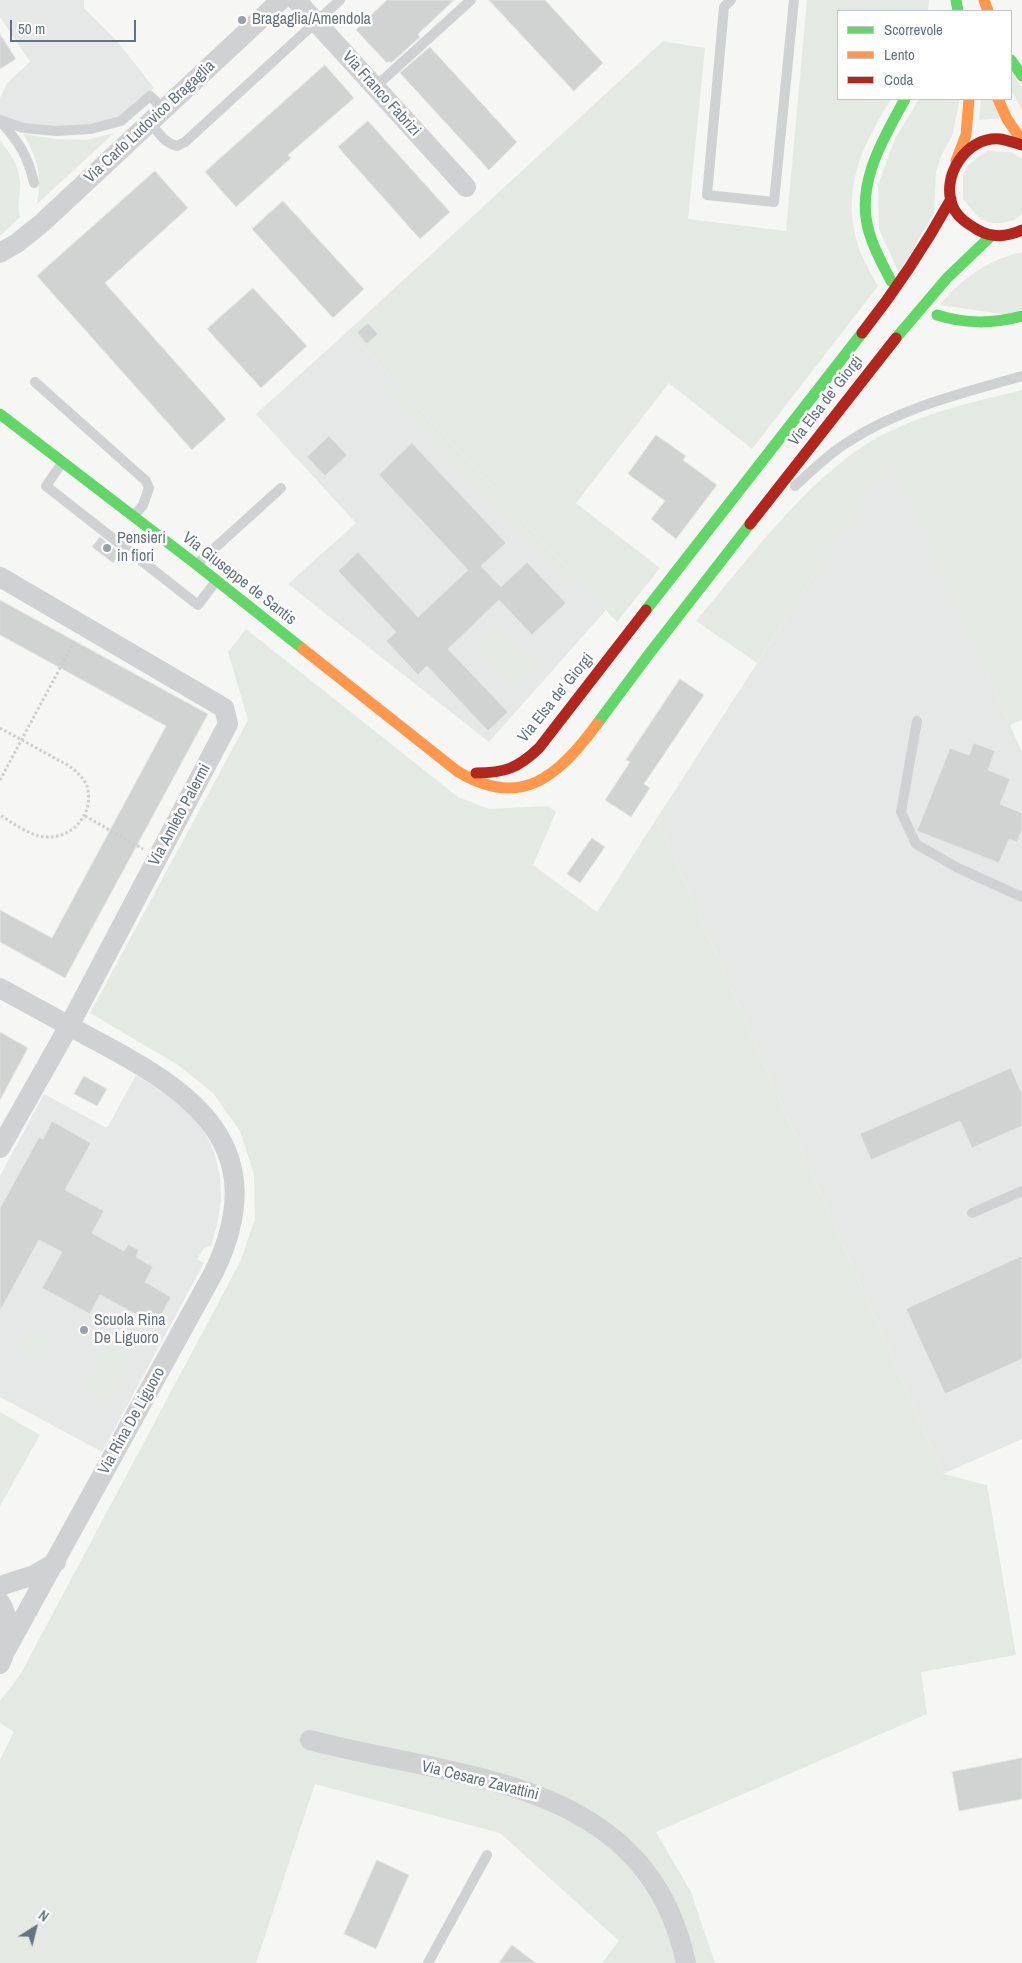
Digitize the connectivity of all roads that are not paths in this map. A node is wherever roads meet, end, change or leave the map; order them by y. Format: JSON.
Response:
{"nodes":[{"id":1,"x":281,"y":0,"type":"edge"},
{"id":2,"x":296,"y":0,"type":"edge"},
{"id":3,"x":340,"y":0,"type":"edge"},
{"id":4,"x":471,"y":0,"type":"edge"},
{"id":5,"x":731,"y":0,"type":"edge"},
{"id":6,"x":794,"y":0,"type":"edge"},
{"id":7,"x":316,"y":22,"type":"junction"},
{"id":8,"x":1012,"y":61,"type":"edge"},
{"id":9,"x":1022,"y":76,"type":"edge"},
{"id":10,"x":375,"y":87,"type":"junction"},
{"id":11,"x":904,"y":100,"type":"edge"},
{"id":12,"x":969,"y":100,"type":"edge"},
{"id":13,"x":998,"y":100,"type":"edge"},
{"id":14,"x":157,"y":116,"type":"junction"},
{"id":15,"x":0,"y":121,"type":"edge"},
{"id":16,"x":1022,"y":143,"type":"edge"},
{"id":17,"x":956,"y":161,"type":"junction"},
{"id":18,"x":34,"y":183,"type":"dead end"},
{"id":19,"x":466,"y":187,"type":"dead end"},
{"id":20,"x":950,"y":199,"type":"junction"},
{"id":21,"x":1022,"y":230,"type":"edge"},
{"id":22,"x":991,"y":236,"type":"junction"},
{"id":23,"x":17,"y":243,"type":"junction"},
{"id":24,"x":0,"y":253,"type":"edge"},
{"id":25,"x":0,"y":263,"type":"edge"},
{"id":26,"x":890,"y":281,"type":"dead end"},
{"id":27,"x":936,"y":315,"type":"dead end"},
{"id":28,"x":1022,"y":316,"type":"edge"},
{"id":29,"x":1022,"y":376,"type":"edge"},
{"id":30,"x":35,"y":382,"type":"dead end"},
{"id":31,"x":0,"y":414,"type":"edge"},
{"id":32,"x":62,"y":462,"type":"junction"},
{"id":33,"x":281,"y":488,"type":"dead end"},
{"id":34,"x":134,"y":516,"type":"junction"},
{"id":35,"x":742,"y":536,"type":"junction"},
{"id":36,"x":196,"y":565,"type":"junction"},
{"id":37,"x":0,"y":577,"type":"edge"},
{"id":38,"x":217,"y":581,"type":"junction"},
{"id":39,"x":917,"y":721,"type":"dead end"},
{"id":40,"x":457,"y":771,"type":"junction"},
{"id":41,"x":1022,"y":897,"type":"edge"},
{"id":42,"x":0,"y":988,"type":"edge"},
{"id":43,"x":69,"y":1026,"type":"junction"},
{"id":44,"x":0,"y":1148,"type":"edge"},
{"id":45,"x":1022,"y":1191,"type":"edge"},
{"id":46,"x":972,"y":1213,"type":"dead end"},
{"id":47,"x":56,"y":1562,"type":"junction"},
{"id":48,"x":0,"y":1586,"type":"edge"},
{"id":49,"x":0,"y":1602,"type":"edge"},
{"id":50,"x":3,"y":1657,"type":"edge"},
{"id":51,"x":310,"y":1740,"type":"dead end"},
{"id":52,"x":487,"y":1855,"type":"dead end"},
{"id":53,"x":428,"y":1963,"type":"edge"},
{"id":54,"x":686,"y":1963,"type":"edge"}],
"edges":[{"from":1,"to":14,"type":"street","name":"Via Carlo Ludovico Bragaglia"},
{"from":2,"to":7,"type":"street","name":"Via Franco Fabrizi"},
{"from":3,"to":7,"type":"lane"},
{"from":4,"to":10,"type":"lane"},
{"from":5,"to":6,"type":"lane"},
{"from":7,"to":10,"type":"street","name":"Via Franco Fabrizi"},
{"from":7,"to":14,"type":"lane"},
{"from":8,"to":9,"type":"main road"},
{"from":10,"to":19,"type":"street","name":"Via Franco Fabrizi"},
{"from":11,"to":26,"type":"main road"},
{"from":12,"to":17,"type":"main road"},
{"from":13,"to":16,"type":"main road"},
{"from":14,"to":15,"type":"lane"},
{"from":14,"to":23,"type":"street","name":"Via Carlo Ludovico Bragaglia"},
{"from":15,"to":18,"type":"lane"},
{"from":16,"to":17,"type":"main road"},
{"from":17,"to":20,"type":"main road"},
{"from":20,"to":22,"type":"main road"},
{"from":20,"to":40,"type":"main road","name":"Via Elsa de' Giorgi"},
{"from":21,"to":22,"type":"main road"},
{"from":22,"to":35,"type":"main road","name":"Via Elsa de' Giorgi"},
{"from":23,"to":24,"type":"street","name":"Via Carlo Ludovico Bragaglia"},
{"from":23,"to":25,"type":"street","name":"Via Carlo Ludovico Bragaglia"},
{"from":27,"to":28,"type":"main road"},
{"from":29,"to":35,"type":"lane"},
{"from":30,"to":34,"type":"lane"},
{"from":31,"to":32,"type":"main road","name":"Via Giuseppe de Santis"},
{"from":32,"to":34,"type":"main road","name":"Via Giuseppe de Santis"},
{"from":32,"to":38,"type":"lane"},
{"from":33,"to":36,"type":"lane"},
{"from":34,"to":36,"type":"main road","name":"Via Giuseppe de Santis"},
{"from":35,"to":40,"type":"main road","name":"Via Elsa de' Giorgi"},
{"from":36,"to":38,"type":"main road","name":"Via Giuseppe de Santis"},
{"from":37,"to":43,"type":"street","name":"Via Amleto Palermi"},
{"from":38,"to":40,"type":"main road","name":"Via Giuseppe de Santis"},
{"from":39,"to":41,"type":"lane"},
{"from":42,"to":43,"type":"street","name":"Via Rina De Liguoro"},
{"from":43,"to":44,"type":"street","name":"Via Amleto Palermi"},
{"from":43,"to":47,"type":"street","name":"Via Rina De Liguoro"},
{"from":45,"to":46,"type":"lane"},
{"from":47,"to":48,"type":"street"},
{"from":47,"to":50,"type":"street","name":"Via Rina De Liguoro"},
{"from":49,"to":50,"type":"street"},
{"from":51,"to":54,"type":"street","name":"Via Cesare Zavattini"},
{"from":52,"to":53,"type":"lane"}]}
